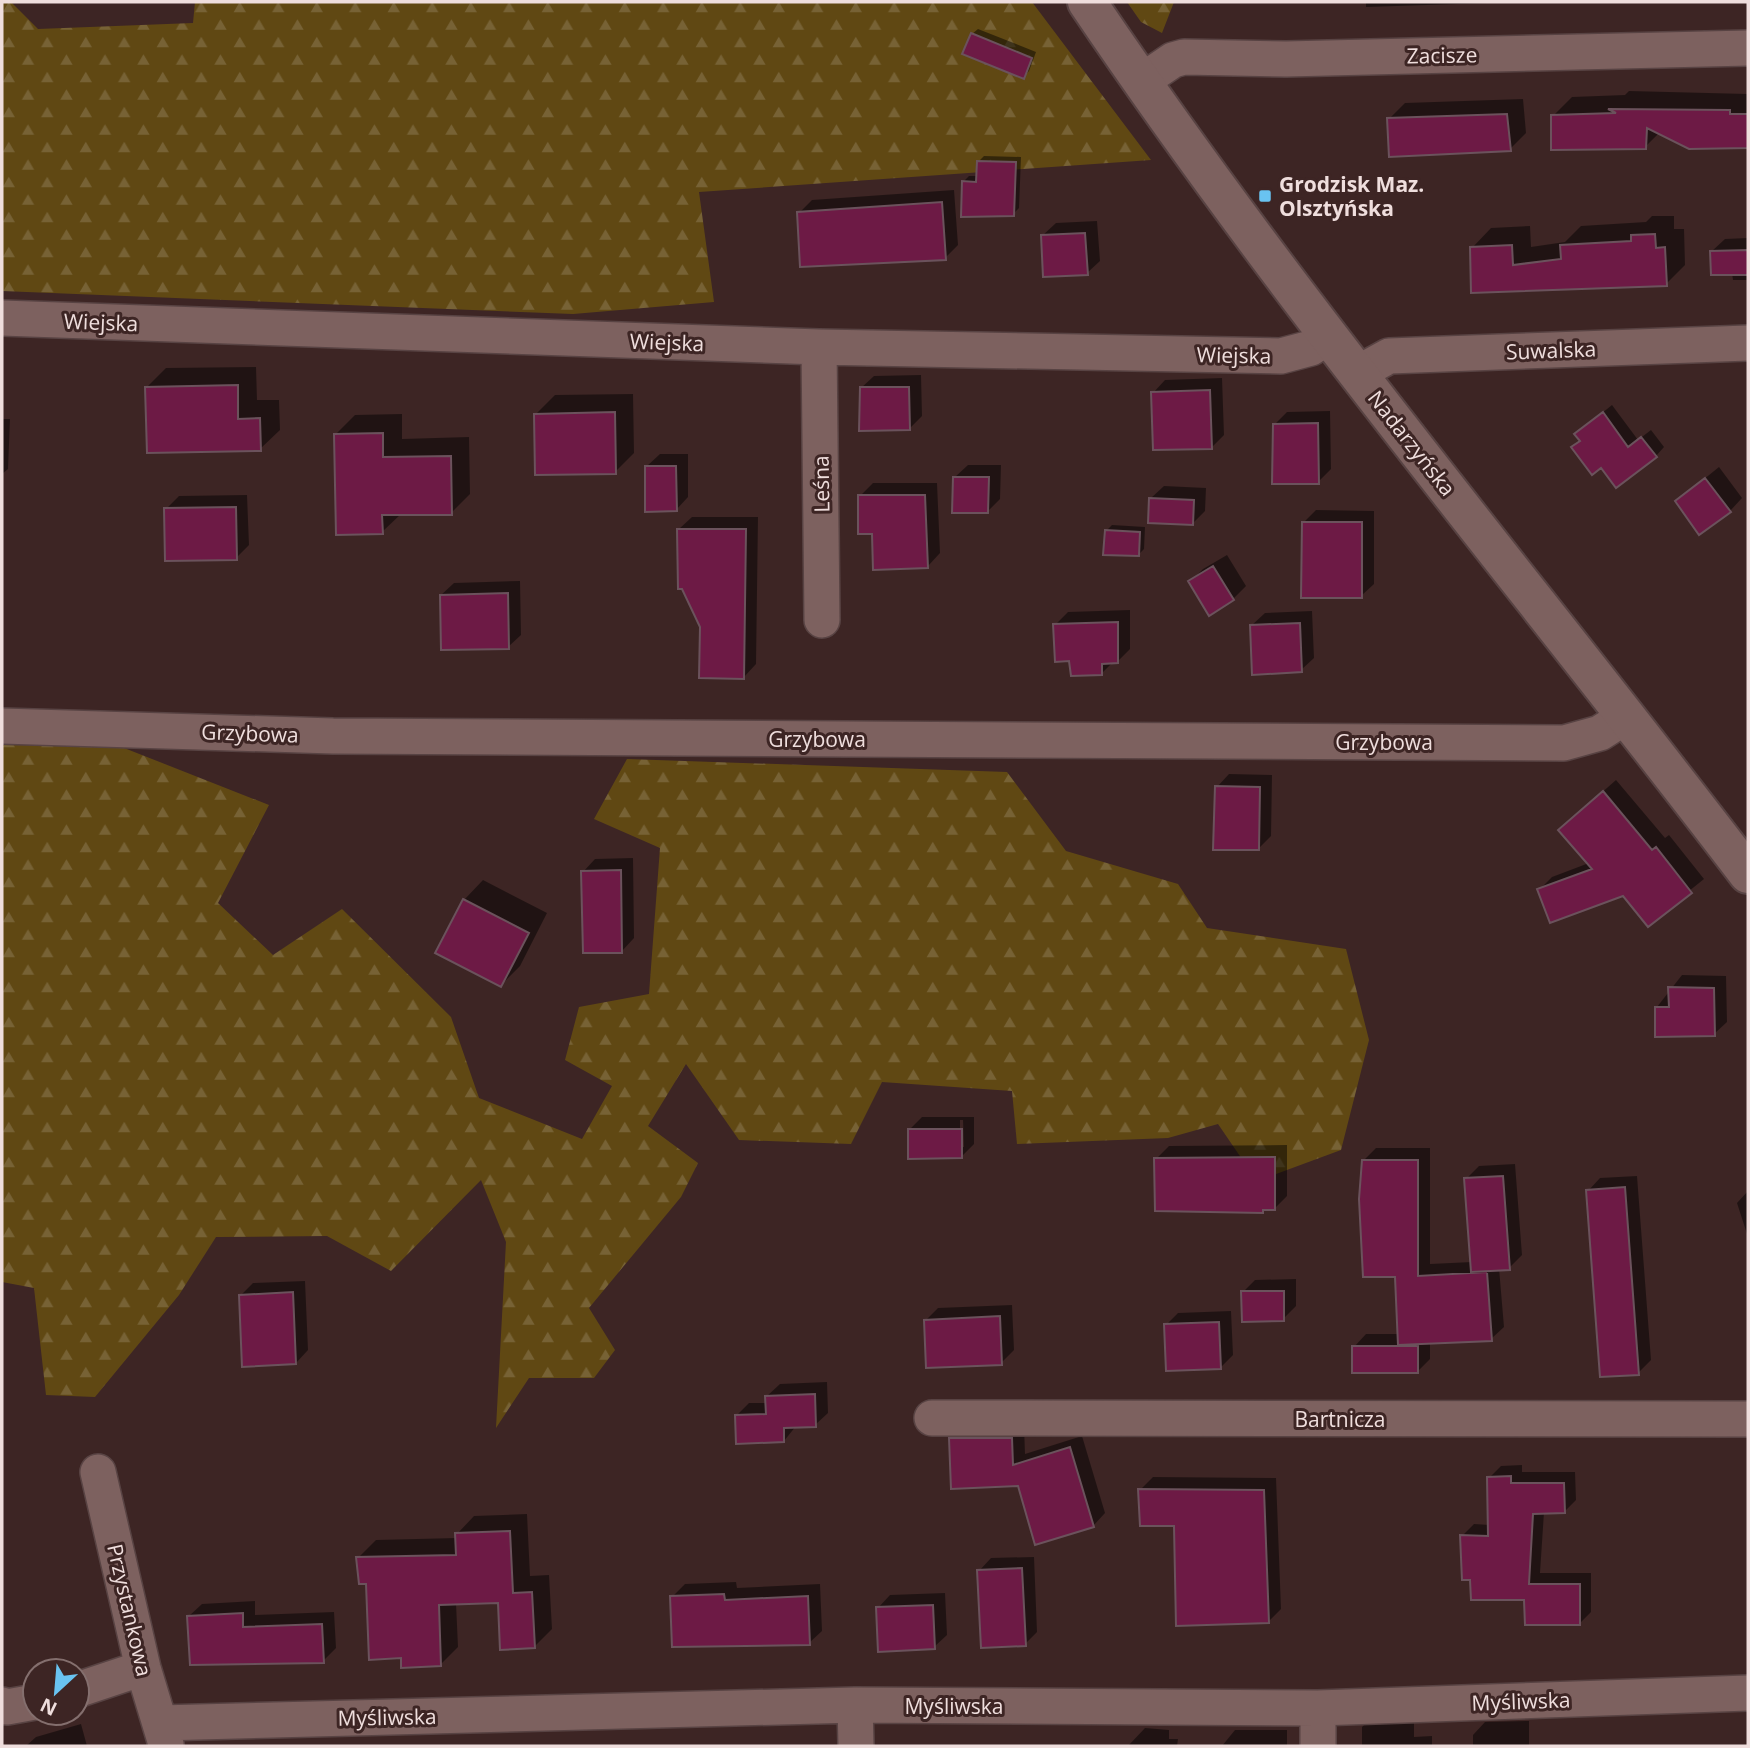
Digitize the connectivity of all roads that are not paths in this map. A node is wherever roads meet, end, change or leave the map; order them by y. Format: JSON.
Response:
{"nodes":[{"id":1,"x":1087,"y":2,"type":"edge"},
{"id":2,"x":1748,"y":48,"type":"edge"},
{"id":3,"x":1142,"y":81,"type":"junction"},
{"id":4,"x":2,"y":318,"type":"edge"},
{"id":5,"x":1329,"y":336,"type":"junction"},
{"id":6,"x":1748,"y":343,"type":"edge"},
{"id":7,"x":819,"y":347,"type":"junction"},
{"id":8,"x":1358,"y":373,"type":"junction"},
{"id":9,"x":822,"y":620,"type":"dead end"},
{"id":10,"x":1625,"y":717,"type":"junction"},
{"id":11,"x":2,"y":726,"type":"edge"},
{"id":12,"x":1745,"y":865,"type":"edge"},
{"id":13,"x":932,"y":1418,"type":"dead end"},
{"id":14,"x":1748,"y":1419,"type":"edge"},
{"id":15,"x":98,"y":1472,"type":"dead end"},
{"id":16,"x":143,"y":1668,"type":"junction"},
{"id":17,"x":91,"y":1685,"type":"edge"},
{"id":18,"x":1748,"y":1693,"type":"edge"},
{"id":19,"x":21,"y":1704,"type":"edge"},
{"id":20,"x":2,"y":1705,"type":"edge"},
{"id":21,"x":855,"y":1705,"type":"junction"},
{"id":22,"x":1318,"y":1708,"type":"junction"},
{"id":23,"x":163,"y":1734,"type":"edge"},
{"id":24,"x":856,"y":1746,"type":"edge"},
{"id":25,"x":1318,"y":1746,"type":"edge"}],
"edges":[{"from":1,"to":3,"type":"street","name":"Nadarzyńska"},
{"from":2,"to":3,"type":"street","name":"Zacisze"},
{"from":3,"to":5,"type":"street","name":"Nadarzyńska"},
{"from":4,"to":7,"type":"street","name":"Wiejska"},
{"from":5,"to":7,"type":"street","name":"Wiejska"},
{"from":5,"to":8,"type":"street","name":"Nadarzyńska"},
{"from":6,"to":8,"type":"street","name":"Suwalska"},
{"from":7,"to":9,"type":"street","name":"Leśna"},
{"from":8,"to":10,"type":"street","name":"Nadarzyńska"},
{"from":10,"to":11,"type":"street","name":"Grzybowa"},
{"from":10,"to":12,"type":"street","name":"Nadarzyńska"},
{"from":13,"to":14,"type":"street","name":"Bartnicza"},
{"from":15,"to":16,"type":"street","name":"Przystankowa"},
{"from":16,"to":17,"type":"street"},
{"from":16,"to":23,"type":"street","name":"Przystankowa"},
{"from":18,"to":22,"type":"street","name":"Myśliwska"},
{"from":19,"to":20,"type":"street"},
{"from":21,"to":22,"type":"street","name":"Myśliwska"},
{"from":21,"to":23,"type":"street","name":"Myśliwska"},
{"from":21,"to":24,"type":"street"},
{"from":22,"to":25,"type":"street"}]}
